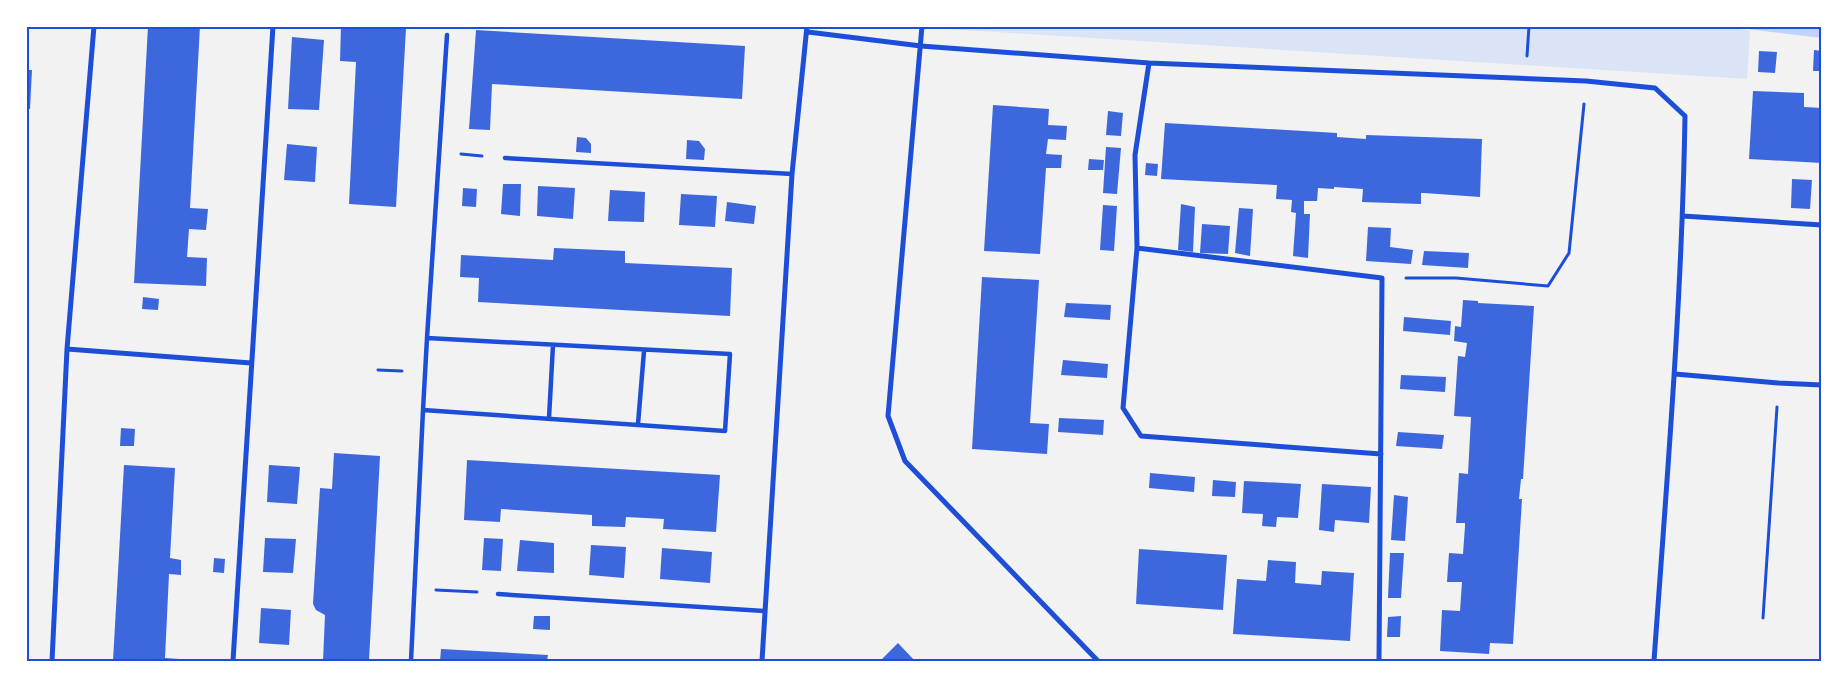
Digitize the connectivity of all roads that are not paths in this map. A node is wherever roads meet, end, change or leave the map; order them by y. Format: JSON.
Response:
{"nodes":[{"id":1,"x":94,"y":26,"type":"edge"},
{"id":2,"x":273,"y":26,"type":"edge"},
{"id":3,"x":922,"y":26,"type":"edge"},
{"id":4,"x":808,"y":29,"type":"edge"},
{"id":5,"x":447,"y":35,"type":"dead end"},
{"id":6,"x":921,"y":46,"type":"junction"},
{"id":7,"x":1148,"y":63,"type":"junction"},
{"id":8,"x":505,"y":158,"type":"road end"},
{"id":9,"x":792,"y":174,"type":"junction"},
{"id":10,"x":1683,"y":216,"type":"junction"},
{"id":11,"x":1822,"y":225,"type":"edge"},
{"id":12,"x":1137,"y":248,"type":"junction"},
{"id":13,"x":427,"y":338,"type":"junction"},
{"id":14,"x":554,"y":345,"type":"junction"},
{"id":15,"x":67,"y":349,"type":"junction"},
{"id":16,"x":644,"y":351,"type":"junction"},
{"id":17,"x":251,"y":363,"type":"junction"},
{"id":18,"x":1675,"y":374,"type":"junction"},
{"id":19,"x":1822,"y":385,"type":"edge"},
{"id":20,"x":423,"y":410,"type":"junction"},
{"id":21,"x":549,"y":418,"type":"junction"},
{"id":22,"x":638,"y":424,"type":"junction"},
{"id":23,"x":1381,"y":454,"type":"junction"},
{"id":24,"x":498,"y":594,"type":"road end"},
{"id":25,"x":765,"y":611,"type":"junction"},
{"id":26,"x":52,"y":661,"type":"edge"},
{"id":27,"x":233,"y":661,"type":"edge"},
{"id":28,"x":411,"y":661,"type":"edge"},
{"id":29,"x":762,"y":661,"type":"edge"},
{"id":30,"x":1098,"y":661,"type":"edge"},
{"id":31,"x":1380,"y":661,"type":"edge"},
{"id":32,"x":1654,"y":661,"type":"edge"}],
"edges":[{"from":1,"to":15,"type":"street"},
{"from":2,"to":17,"type":"street"},
{"from":3,"to":6,"type":"street"},
{"from":4,"to":6,"type":"street"},
{"from":4,"to":9,"type":"street"},
{"from":5,"to":13,"type":"street"},
{"from":6,"to":7,"type":"street"},
{"from":6,"to":30,"type":"street"},
{"from":7,"to":10,"type":"street"},
{"from":7,"to":12,"type":"street"},
{"from":8,"to":9,"type":"street"},
{"from":9,"to":25,"type":"street"},
{"from":10,"to":11,"type":"street"},
{"from":10,"to":18,"type":"street"},
{"from":12,"to":23,"type":"street"},
{"from":12,"to":23,"type":"street"},
{"from":13,"to":14,"type":"street"},
{"from":13,"to":20,"type":"street"},
{"from":14,"to":16,"type":"street"},
{"from":14,"to":21,"type":"street"},
{"from":15,"to":17,"type":"street"},
{"from":15,"to":26,"type":"street"},
{"from":16,"to":22,"type":"street"},
{"from":16,"to":22,"type":"street"},
{"from":17,"to":27,"type":"street"},
{"from":18,"to":19,"type":"street"},
{"from":18,"to":32,"type":"street"},
{"from":20,"to":21,"type":"street"},
{"from":20,"to":28,"type":"street"},
{"from":21,"to":22,"type":"street"},
{"from":23,"to":31,"type":"street"},
{"from":24,"to":25,"type":"street"},
{"from":25,"to":29,"type":"street"}]}
